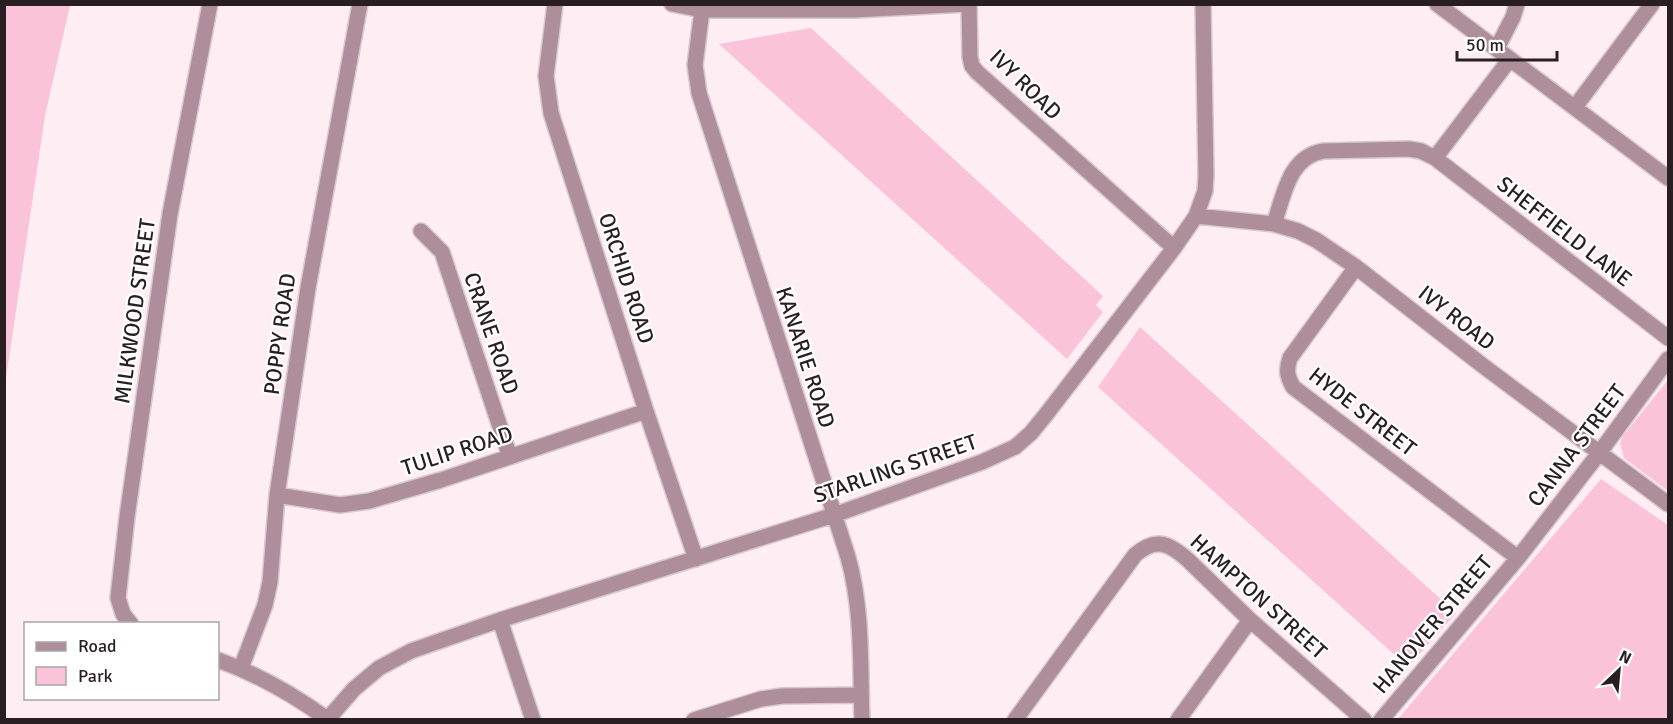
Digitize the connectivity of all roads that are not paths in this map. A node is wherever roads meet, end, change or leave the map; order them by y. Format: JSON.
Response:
{"nodes":[{"id":1,"x":210,"y":4,"type":"edge"},
{"id":2,"x":360,"y":4,"type":"edge"},
{"id":3,"x":555,"y":4,"type":"edge"},
{"id":4,"x":672,"y":4,"type":"edge"},
{"id":5,"x":968,"y":4,"type":"edge"},
{"id":6,"x":1203,"y":4,"type":"edge"},
{"id":7,"x":1437,"y":4,"type":"edge"},
{"id":8,"x":1517,"y":4,"type":"edge"},
{"id":9,"x":1652,"y":4,"type":"edge"},
{"id":10,"x":702,"y":10,"type":"junction"},
{"id":11,"x":1497,"y":48,"type":"junction"},
{"id":12,"x":1510,"y":58,"type":"junction"},
{"id":13,"x":1575,"y":107,"type":"junction"},
{"id":14,"x":1435,"y":159,"type":"junction"},
{"id":15,"x":1668,"y":178,"type":"edge"},
{"id":16,"x":1196,"y":216,"type":"junction"},
{"id":17,"x":1274,"y":224,"type":"junction"},
{"id":18,"x":421,"y":231,"type":"dead end"},
{"id":19,"x":1174,"y":249,"type":"junction"},
{"id":20,"x":1356,"y":267,"type":"junction"},
{"id":21,"x":1668,"y":338,"type":"edge"},
{"id":22,"x":1668,"y":358,"type":"edge"},
{"id":23,"x":646,"y":411,"type":"junction"},
{"id":24,"x":1600,"y":452,"type":"junction"},
{"id":25,"x":510,"y":457,"type":"junction"},
{"id":26,"x":278,"y":495,"type":"junction"},
{"id":27,"x":1668,"y":504,"type":"edge"},
{"id":28,"x":834,"y":515,"type":"junction"},
{"id":29,"x":1518,"y":558,"type":"junction"},
{"id":30,"x":696,"y":560,"type":"junction"},
{"id":31,"x":500,"y":620,"type":"junction"},
{"id":32,"x":1250,"y":620,"type":"junction"},
{"id":33,"x":129,"y":622,"type":"edge"},
{"id":34,"x":219,"y":660,"type":"edge"},
{"id":35,"x":241,"y":668,"type":"junction"},
{"id":36,"x":861,"y":695,"type":"junction"},
{"id":37,"x":327,"y":719,"type":"edge"},
{"id":38,"x":695,"y":719,"type":"edge"},
{"id":39,"x":533,"y":720,"type":"edge"},
{"id":40,"x":862,"y":720,"type":"edge"},
{"id":41,"x":1015,"y":720,"type":"edge"},
{"id":42,"x":1178,"y":720,"type":"edge"},
{"id":43,"x":1364,"y":720,"type":"edge"},
{"id":44,"x":1381,"y":720,"type":"edge"}],
"edges":[{"from":1,"to":33,"type":"street","name":"MILKWOOD STREET"},
{"from":2,"to":26,"type":"street","name":"POPPY ROAD"},
{"from":3,"to":23,"type":"street","name":"ORCHID ROAD"},
{"from":4,"to":10,"type":"street"},
{"from":5,"to":10,"type":"street"},
{"from":5,"to":19,"type":"street","name":"IVY ROAD"},
{"from":6,"to":16,"type":"street","name":"STARLING STREET"},
{"from":7,"to":11,"type":"street"},
{"from":8,"to":11,"type":"street"},
{"from":9,"to":13,"type":"street"},
{"from":10,"to":28,"type":"street","name":"KANARIE ROAD"},
{"from":11,"to":12,"type":"street"},
{"from":12,"to":13,"type":"street"},
{"from":12,"to":14,"type":"street"},
{"from":13,"to":15,"type":"street"},
{"from":14,"to":17,"type":"street","name":"SHEFFIELD LANE"},
{"from":14,"to":21,"type":"street","name":"SHEFFIELD LANE"},
{"from":16,"to":17,"type":"street","name":"IVY ROAD"},
{"from":16,"to":19,"type":"street","name":"STARLING STREET"},
{"from":17,"to":20,"type":"street","name":"IVY ROAD"},
{"from":18,"to":25,"type":"street","name":"CRANE ROAD"},
{"from":19,"to":28,"type":"street","name":"STARLING STREET"},
{"from":20,"to":24,"type":"street","name":"IVY ROAD"},
{"from":20,"to":29,"type":"street","name":"HYDE STREET"},
{"from":22,"to":24,"type":"street","name":"CANNA STREET"},
{"from":23,"to":25,"type":"street","name":"TULIP ROAD"},
{"from":23,"to":30,"type":"street","name":"ORCHID ROAD"},
{"from":24,"to":27,"type":"street","name":"IVY ROAD"},
{"from":24,"to":29,"type":"street","name":"CANNA STREET"},
{"from":25,"to":26,"type":"street","name":"TULIP ROAD"},
{"from":26,"to":35,"type":"street","name":"POPPY ROAD"},
{"from":28,"to":30,"type":"street","name":"STARLING STREET"},
{"from":28,"to":36,"type":"street","name":"KANARIE ROAD"},
{"from":29,"to":44,"type":"street","name":"HANOVER STREET"},
{"from":30,"to":31,"type":"street","name":"STARLING STREET"},
{"from":31,"to":37,"type":"street","name":"STARLING STREET"},
{"from":31,"to":39,"type":"street"},
{"from":32,"to":41,"type":"street","name":"HAMPTON STREET"},
{"from":32,"to":42,"type":"street"},
{"from":32,"to":43,"type":"street","name":"HAMPTON STREET"},
{"from":34,"to":35,"type":"street"},
{"from":35,"to":37,"type":"street"},
{"from":36,"to":38,"type":"street"},
{"from":36,"to":40,"type":"street","name":"KANARIE ROAD"}]}
